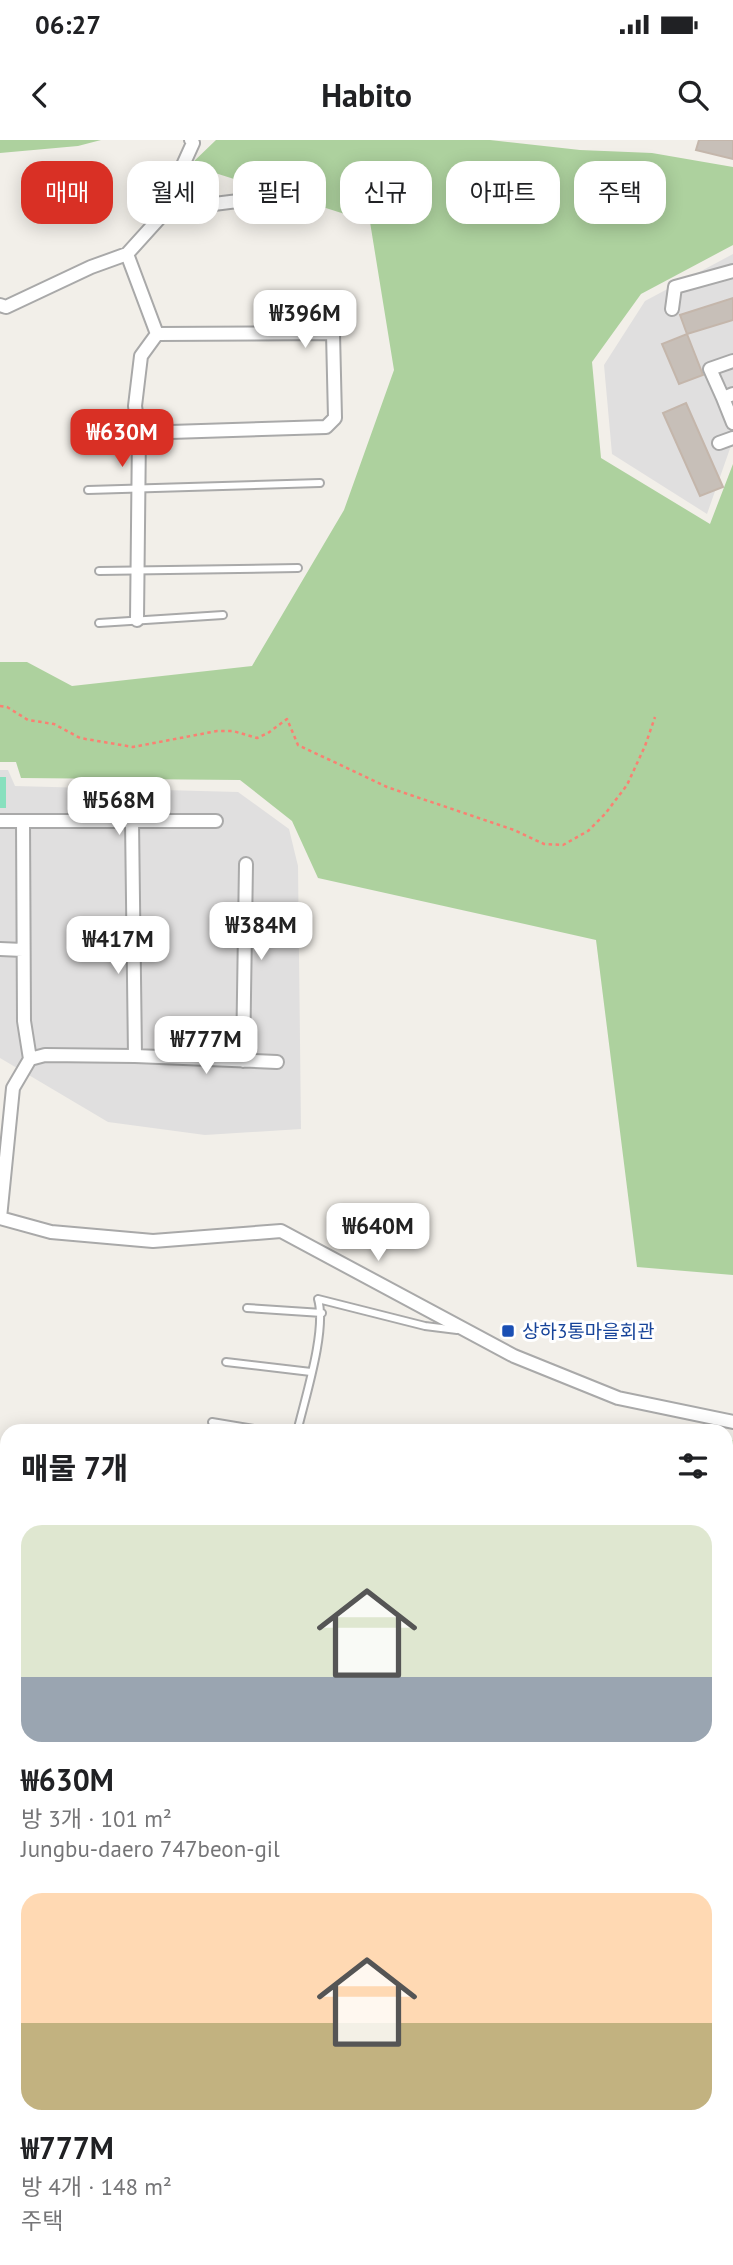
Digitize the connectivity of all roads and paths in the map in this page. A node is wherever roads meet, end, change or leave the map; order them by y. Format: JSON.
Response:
{"nodes":[{"id":1,"x":191,"y":140,"type":"edge"},
{"id":2,"x":185,"y":161,"type":"edge"},
{"id":3,"x":154,"y":224,"type":"edge"},
{"id":4,"x":127,"y":254,"type":"junction"},
{"id":5,"x":733,"y":271,"type":"edge"},
{"id":6,"x":0,"y":305,"type":"edge"},
{"id":7,"x":672,"y":309,"type":"dead end"},
{"id":8,"x":157,"y":334,"type":"junction"},
{"id":9,"x":733,"y":361,"type":"edge"},
{"id":10,"x":728,"y":396,"type":"edge"},
{"id":11,"x":733,"y":423,"type":"edge"},
{"id":12,"x":139,"y":433,"type":"junction"},
{"id":13,"x":733,"y":438,"type":"edge"},
{"id":14,"x":719,"y":443,"type":"dead end"},
{"id":15,"x":320,"y":483,"type":"dead end"},
{"id":16,"x":139,"y":487,"type":"junction"},
{"id":17,"x":88,"y":490,"type":"dead end"},
{"id":18,"x":298,"y":568,"type":"dead end"},
{"id":19,"x":99,"y":571,"type":"dead end"},
{"id":20,"x":138,"y":571,"type":"junction"},
{"id":21,"x":223,"y":615,"type":"dead end"},
{"id":22,"x":137,"y":620,"type":"junction"},
{"id":23,"x":99,"y":623,"type":"dead end"},
{"id":24,"x":0,"y":706,"type":"edge"},
{"id":25,"x":655,"y":717,"type":"dead end"},
{"id":26,"x":0,"y":821,"type":"edge"},
{"id":27,"x":23,"y":821,"type":"junction"},
{"id":28,"x":132,"y":821,"type":"junction"},
{"id":29,"x":216,"y":821,"type":"dead end"},
{"id":30,"x":246,"y":863,"type":"dead end"},
{"id":31,"x":0,"y":949,"type":"edge"},
{"id":32,"x":23,"y":950,"type":"junction"},
{"id":33,"x":135,"y":1056,"type":"junction"},
{"id":34,"x":30,"y":1059,"type":"junction"},
{"id":35,"x":243,"y":1060,"type":"junction"},
{"id":36,"x":277,"y":1062,"type":"dead end"},
{"id":37,"x":0,"y":1218,"type":"edge"},
{"id":38,"x":247,"y":1308,"type":"dead end"},
{"id":39,"x":322,"y":1312,"type":"junction"},
{"id":40,"x":468,"y":1332,"type":"junction"},
{"id":41,"x":226,"y":1362,"type":"dead end"},
{"id":42,"x":311,"y":1372,"type":"junction"},
{"id":43,"x":212,"y":1422,"type":"dead end"},
{"id":44,"x":733,"y":1422,"type":"edge"},
{"id":45,"x":224,"y":1424,"type":"edge"},
{"id":46,"x":299,"y":1424,"type":"edge"}],
"edges":[{"from":1,"to":2,"type":"street"},
{"from":3,"to":4,"type":"street"},
{"from":4,"to":6,"type":"street"},
{"from":4,"to":8,"type":"street"},
{"from":5,"to":7,"type":"street"},
{"from":8,"to":12,"type":"street"},
{"from":8,"to":12,"type":"street"},
{"from":9,"to":10,"type":"street"},
{"from":10,"to":11,"type":"street"},
{"from":12,"to":16,"type":"street"},
{"from":13,"to":14,"type":"street"},
{"from":15,"to":16,"type":"lane"},
{"from":16,"to":17,"type":"lane"},
{"from":16,"to":20,"type":"street"},
{"from":18,"to":20,"type":"lane"},
{"from":19,"to":20,"type":"lane"},
{"from":20,"to":22,"type":"street"},
{"from":21,"to":22,"type":"lane"},
{"from":22,"to":23,"type":"lane"},
{"from":24,"to":25,"type":"path"},
{"from":26,"to":27,"type":"street"},
{"from":27,"to":28,"type":"street"},
{"from":27,"to":32,"type":"street"},
{"from":28,"to":29,"type":"street"},
{"from":28,"to":33,"type":"street"},
{"from":30,"to":35,"type":"street"},
{"from":31,"to":32,"type":"street"},
{"from":32,"to":34,"type":"street"},
{"from":33,"to":34,"type":"street"},
{"from":33,"to":35,"type":"street"},
{"from":34,"to":37,"type":"street"},
{"from":35,"to":36,"type":"street"},
{"from":37,"to":40,"type":"street"},
{"from":38,"to":39,"type":"lane"},
{"from":39,"to":40,"type":"lane"},
{"from":39,"to":42,"type":"lane"},
{"from":40,"to":44,"type":"street"},
{"from":41,"to":42,"type":"lane"},
{"from":42,"to":46,"type":"lane"},
{"from":43,"to":45,"type":"lane"}]}
